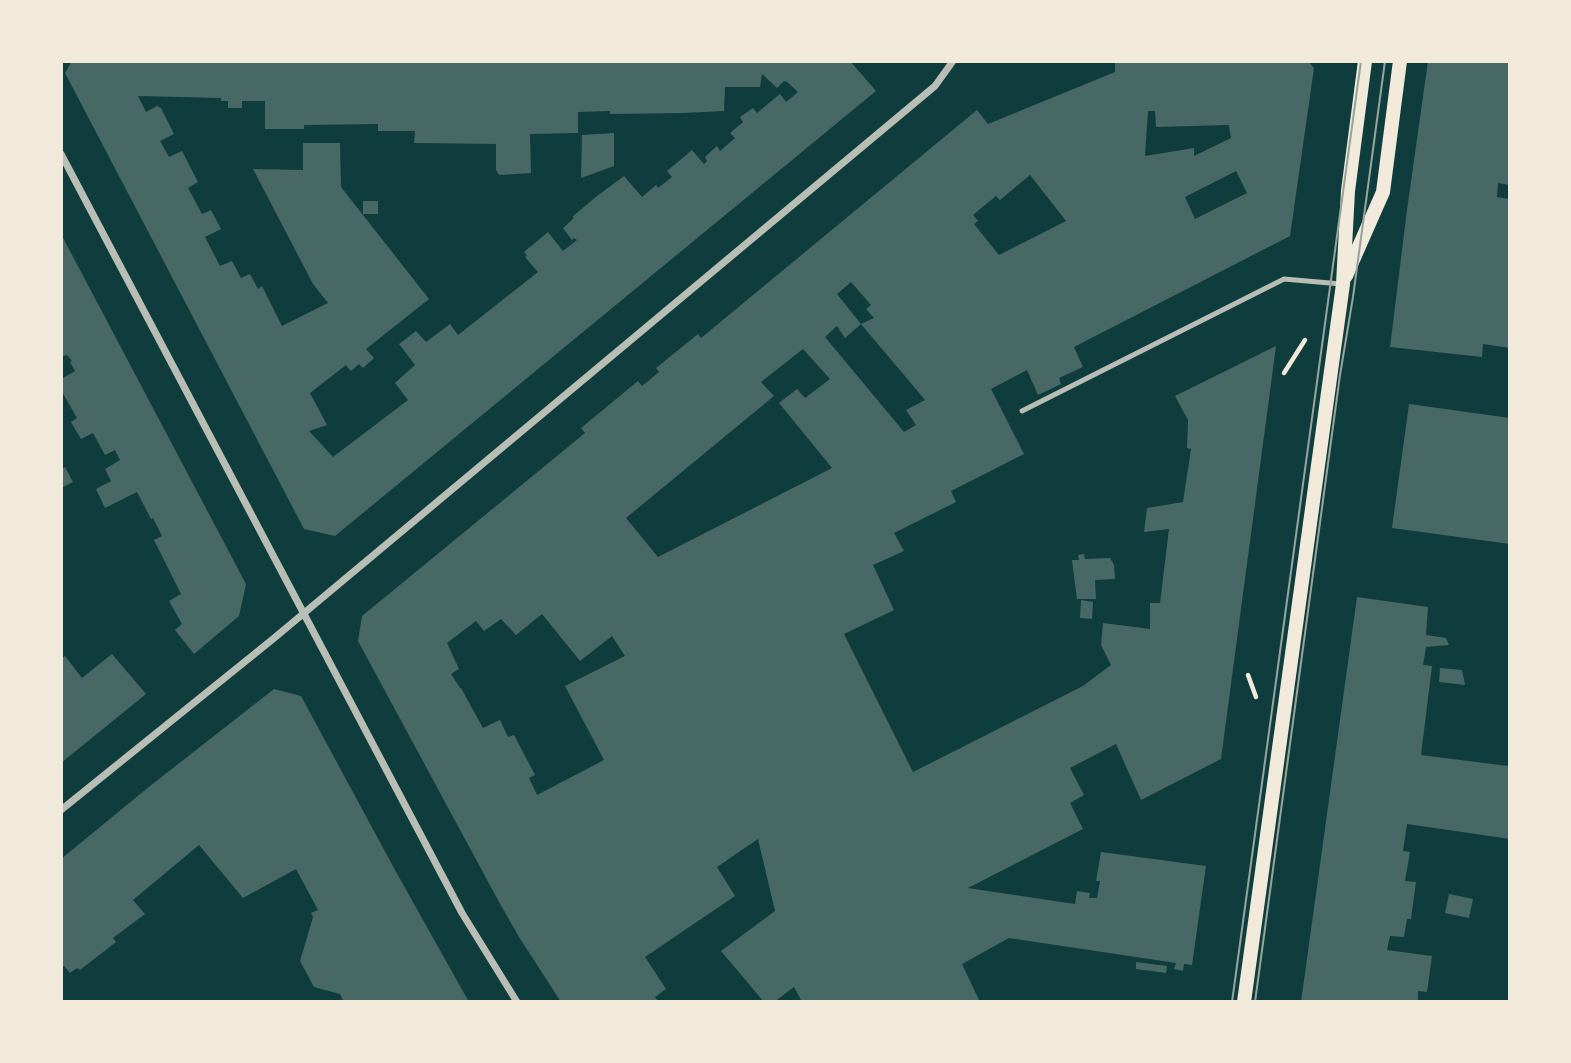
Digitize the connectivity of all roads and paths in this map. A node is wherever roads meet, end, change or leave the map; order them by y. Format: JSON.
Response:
{"nodes":[{"id":1,"x":953,"y":61,"type":"edge"},
{"id":2,"x":1365,"y":61,"type":"edge"},
{"id":3,"x":1400,"y":61,"type":"edge"},
{"id":4,"x":61,"y":154,"type":"edge"},
{"id":5,"x":1343,"y":284,"type":"junction"},
{"id":6,"x":1022,"y":411,"type":"dead end"},
{"id":7,"x":303,"y":614,"type":"junction"},
{"id":8,"x":61,"y":810,"type":"edge"},
{"id":9,"x":517,"y":1002,"type":"edge"},
{"id":10,"x":1244,"y":1002,"type":"edge"}],
"edges":[{"from":1,"to":7,"type":"street"},
{"from":2,"to":5,"type":"main road"},
{"from":3,"to":5,"type":"main road"},
{"from":4,"to":7,"type":"street"},
{"from":5,"to":6,"type":"lane"},
{"from":5,"to":10,"type":"main road"},
{"from":7,"to":8,"type":"street"},
{"from":7,"to":9,"type":"street"}]}
